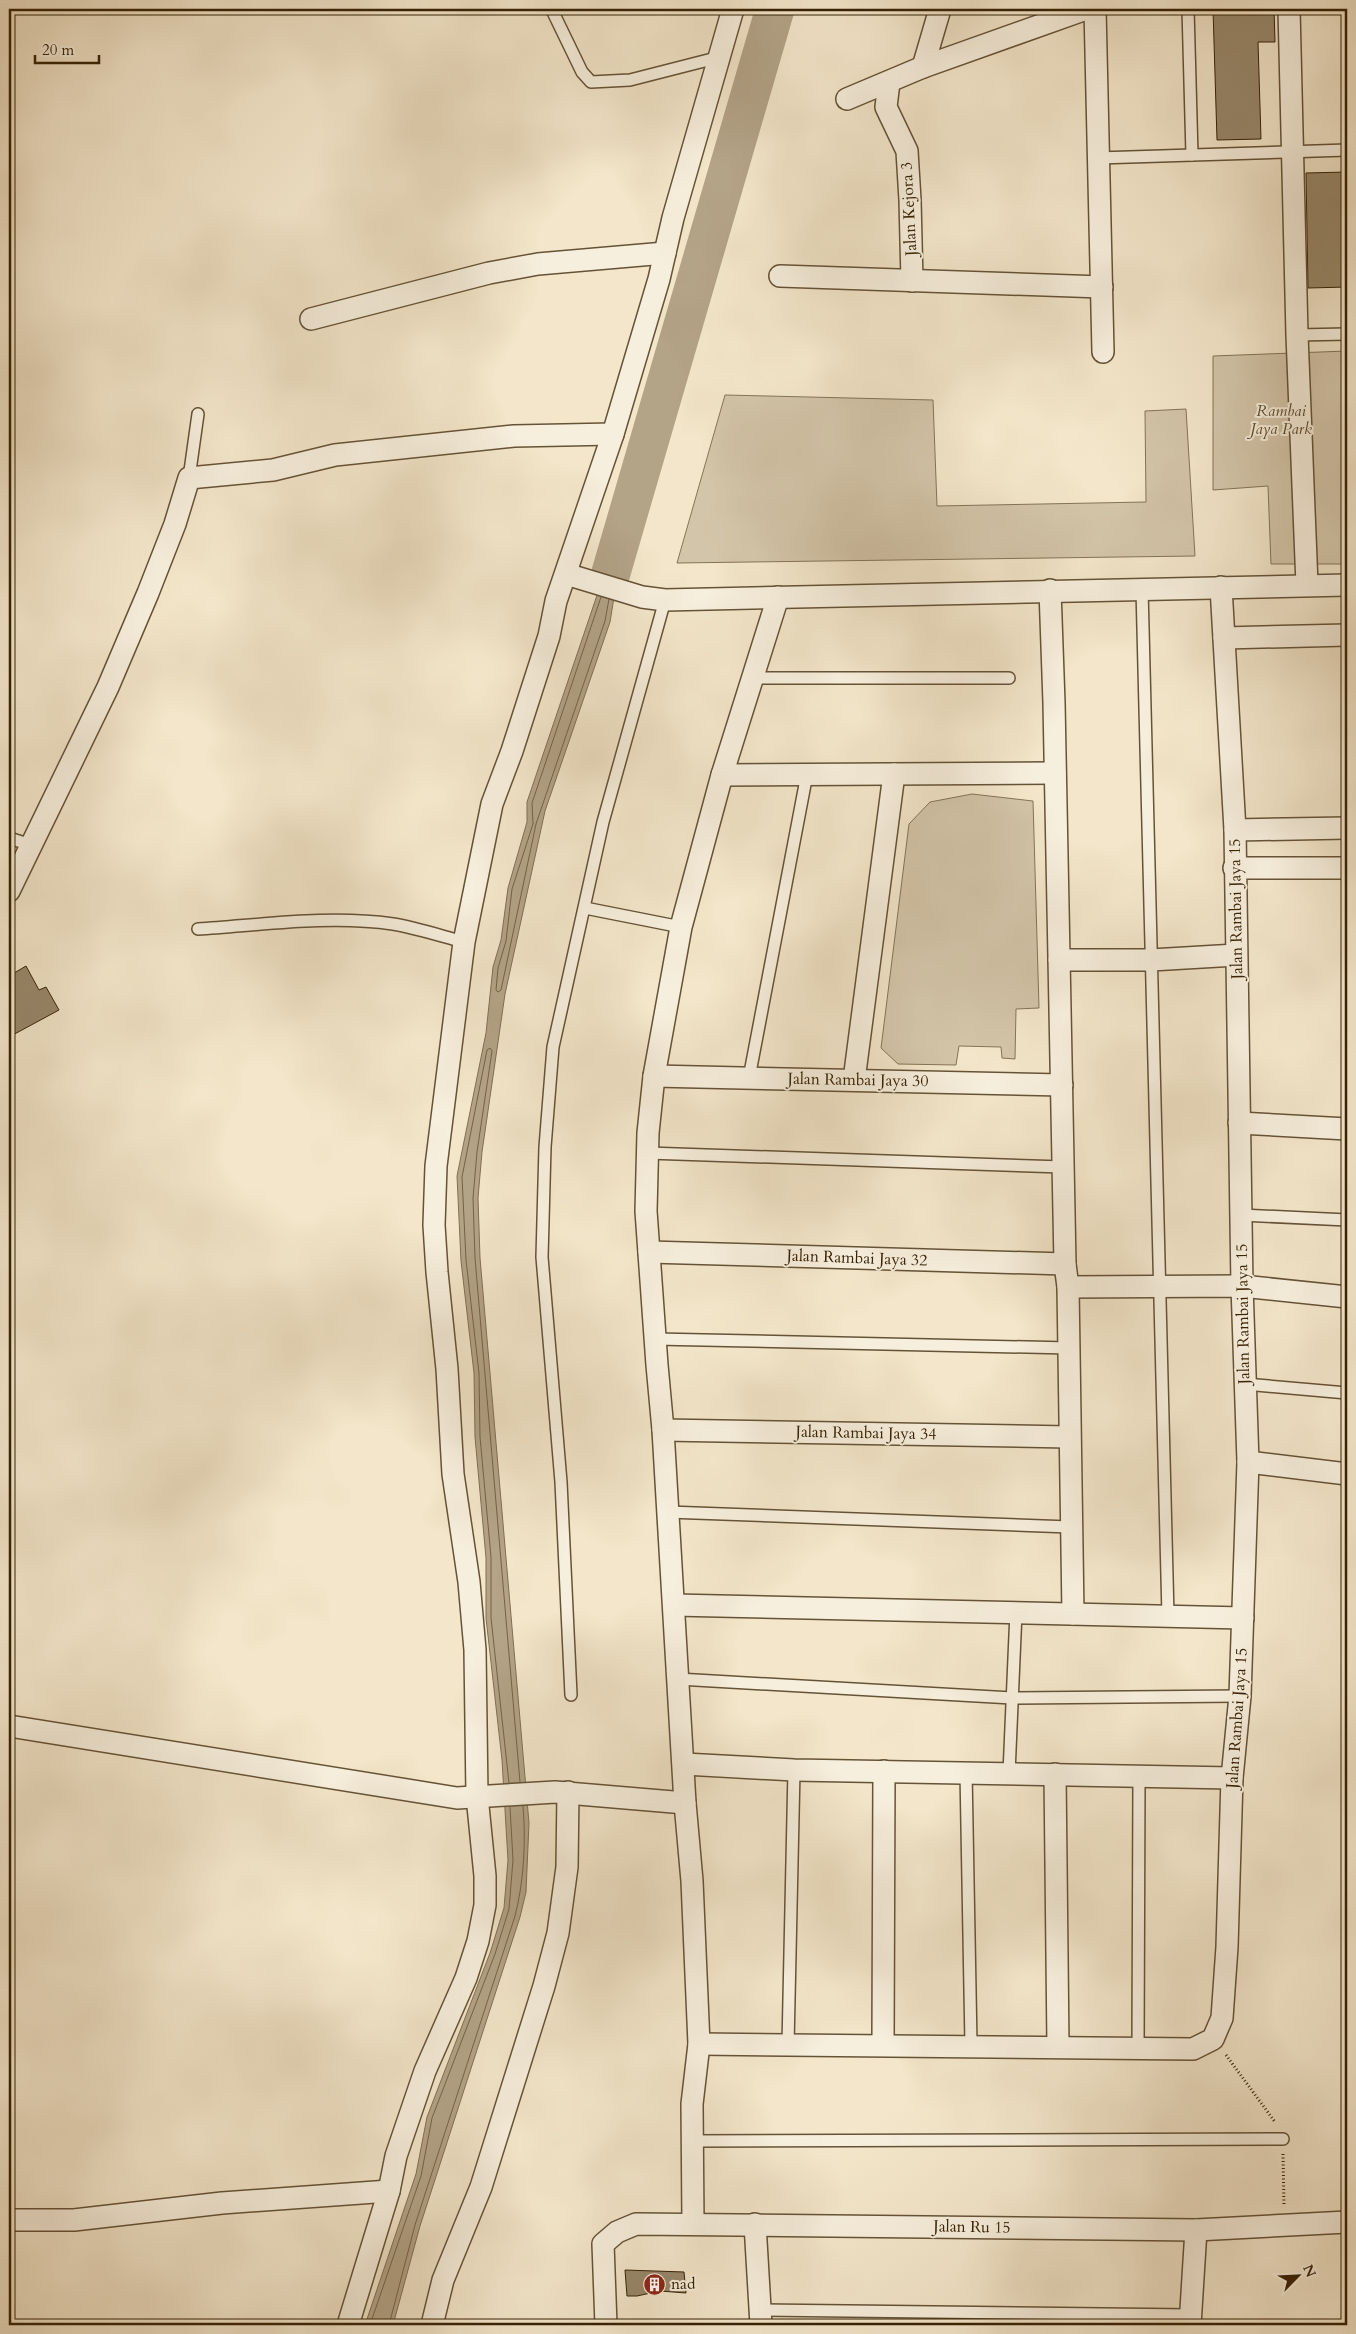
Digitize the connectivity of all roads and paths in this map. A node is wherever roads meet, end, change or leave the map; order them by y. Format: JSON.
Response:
{"nodes":[{"id":1,"x":733,"y":9,"type":"edge"},
{"id":2,"x":940,"y":9,"type":"edge"},
{"id":3,"x":1086,"y":9,"type":"edge"},
{"id":4,"x":1095,"y":9,"type":"edge"},
{"id":5,"x":1188,"y":9,"type":"edge"},
{"id":6,"x":1289,"y":9,"type":"edge"},
{"id":7,"x":552,"y":10,"type":"dead end"},
{"id":8,"x":720,"y":56,"type":"junction"},
{"id":9,"x":923,"y":67,"type":"junction"},
{"id":10,"x":888,"y":82,"type":"junction"},
{"id":11,"x":847,"y":100,"type":"dead end"},
{"id":12,"x":1347,"y":150,"type":"edge"},
{"id":13,"x":1292,"y":152,"type":"junction"},
{"id":14,"x":1192,"y":155,"type":"junction"},
{"id":15,"x":1098,"y":158,"type":"junction"},
{"id":16,"x":665,"y":252,"type":"junction"},
{"id":17,"x":780,"y":276,"type":"dead end"},
{"id":18,"x":912,"y":281,"type":"junction"},
{"id":19,"x":1102,"y":287,"type":"junction"},
{"id":20,"x":311,"y":319,"type":"dead end"},
{"id":21,"x":1347,"y":334,"type":"edge"},
{"id":22,"x":1297,"y":335,"type":"junction"},
{"id":23,"x":1103,"y":352,"type":"dead end"},
{"id":24,"x":198,"y":414,"type":"dead end"},
{"id":25,"x":613,"y":434,"type":"junction"},
{"id":26,"x":189,"y":478,"type":"junction"},
{"id":27,"x":575,"y":577,"type":"junction"},
{"id":28,"x":1307,"y":585,"type":"junction"},
{"id":29,"x":1347,"y":585,"type":"edge"},
{"id":30,"x":1221,"y":586,"type":"junction"},
{"id":31,"x":1142,"y":588,"type":"junction"},
{"id":32,"x":1050,"y":590,"type":"junction"},
{"id":33,"x":778,"y":597,"type":"junction"},
{"id":34,"x":665,"y":600,"type":"junction"},
{"id":35,"x":1347,"y":635,"type":"edge"},
{"id":36,"x":1224,"y":638,"type":"junction"},
{"id":37,"x":752,"y":678,"type":"junction"},
{"id":38,"x":1009,"y":678,"type":"dead end"},
{"id":39,"x":1056,"y":773,"type":"junction"},
{"id":40,"x":806,"y":774,"type":"junction"},
{"id":41,"x":894,"y":774,"type":"junction"},
{"id":42,"x":722,"y":775,"type":"junction"},
{"id":43,"x":1347,"y":828,"type":"edge"},
{"id":44,"x":1235,"y":830,"type":"junction"},
{"id":45,"x":9,"y":838,"type":"edge"},
{"id":46,"x":31,"y":845,"type":"junction"},
{"id":47,"x":1234,"y":868,"type":"junction"},
{"id":48,"x":1347,"y":868,"type":"edge"},
{"id":49,"x":9,"y":891,"type":"edge"},
{"id":50,"x":585,"y":908,"type":"junction"},
{"id":51,"x":681,"y":927,"type":"junction"},
{"id":52,"x":198,"y":929,"type":"dead end"},
{"id":53,"x":464,"y":942,"type":"junction"},
{"id":54,"x":1236,"y":955,"type":"junction"},
{"id":55,"x":1059,"y":960,"type":"junction"},
{"id":56,"x":1151,"y":960,"type":"junction"},
{"id":57,"x":654,"y":1076,"type":"junction"},
{"id":58,"x":749,"y":1078,"type":"junction"},
{"id":59,"x":854,"y":1080,"type":"junction"},
{"id":60,"x":1062,"y":1085,"type":"junction"},
{"id":61,"x":1239,"y":1123,"type":"junction"},
{"id":62,"x":1347,"y":1129,"type":"edge"},
{"id":63,"x":648,"y":1153,"type":"junction"},
{"id":64,"x":1064,"y":1167,"type":"junction"},
{"id":65,"x":1241,"y":1215,"type":"junction"},
{"id":66,"x":1347,"y":1220,"type":"edge"},
{"id":67,"x":649,"y":1252,"type":"junction"},
{"id":68,"x":1065,"y":1264,"type":"junction"},
{"id":69,"x":1159,"y":1286,"type":"junction"},
{"id":70,"x":1242,"y":1286,"type":"junction"},
{"id":71,"x":1068,"y":1287,"type":"junction"},
{"id":72,"x":1347,"y":1297,"type":"edge"},
{"id":73,"x":654,"y":1339,"type":"junction"},
{"id":74,"x":1069,"y":1348,"type":"junction"},
{"id":75,"x":1245,"y":1384,"type":"junction"},
{"id":76,"x":1347,"y":1393,"type":"edge"},
{"id":77,"x":664,"y":1430,"type":"junction"},
{"id":78,"x":1069,"y":1436,"type":"junction"},
{"id":79,"x":1248,"y":1462,"type":"junction"},
{"id":80,"x":1347,"y":1474,"type":"edge"},
{"id":81,"x":668,"y":1512,"type":"junction"},
{"id":82,"x":1070,"y":1527,"type":"junction"},
{"id":83,"x":674,"y":1605,"type":"junction"},
{"id":84,"x":1016,"y":1612,"type":"junction"},
{"id":85,"x":1073,"y":1614,"type":"junction"},
{"id":86,"x":1168,"y":1616,"type":"junction"},
{"id":87,"x":1243,"y":1618,"type":"junction"},
{"id":88,"x":678,"y":1678,"type":"junction"},
{"id":89,"x":571,"y":1695,"type":"dead end"},
{"id":90,"x":1240,"y":1696,"type":"junction"},
{"id":91,"x":1012,"y":1698,"type":"junction"},
{"id":92,"x":9,"y":1726,"type":"edge"},
{"id":93,"x":684,"y":1764,"type":"junction"},
{"id":94,"x":794,"y":1770,"type":"junction"},
{"id":95,"x":884,"y":1771,"type":"junction"},
{"id":96,"x":966,"y":1772,"type":"junction"},
{"id":97,"x":1009,"y":1773,"type":"junction"},
{"id":98,"x":1055,"y":1774,"type":"junction"},
{"id":99,"x":1139,"y":1776,"type":"junction"},
{"id":100,"x":1232,"y":1778,"type":"junction"},
{"id":101,"x":561,"y":1792,"type":"junction"},
{"id":102,"x":487,"y":1795,"type":"junction"},
{"id":103,"x":685,"y":1804,"type":"junction"},
{"id":104,"x":699,"y":2044,"type":"junction"},
{"id":105,"x":883,"y":2044,"type":"junction"},
{"id":106,"x":788,"y":2045,"type":"junction"},
{"id":107,"x":971,"y":2046,"type":"junction"},
{"id":108,"x":1058,"y":2046,"type":"junction"},
{"id":109,"x":1138,"y":2049,"type":"junction"},
{"id":110,"x":1283,"y":2139,"type":"dead end"},
{"id":111,"x":692,"y":2141,"type":"junction"},
{"id":112,"x":389,"y":2191,"type":"junction"},
{"id":113,"x":9,"y":2220,"type":"edge"},
{"id":114,"x":1347,"y":2222,"type":"edge"},
{"id":115,"x":693,"y":2223,"type":"junction"},
{"id":116,"x":755,"y":2224,"type":"junction"},
{"id":117,"x":1196,"y":2230,"type":"junction"},
{"id":118,"x":761,"y":2318,"type":"edge"},
{"id":119,"x":1191,"y":2320,"type":"edge"},
{"id":120,"x":348,"y":2325,"type":"edge"},
{"id":121,"x":432,"y":2325,"type":"edge"},
{"id":122,"x":606,"y":2325,"type":"edge"}],
"edges":[{"from":1,"to":8,"type":"street"},
{"from":2,"to":9,"type":"street"},
{"from":3,"to":9,"type":"street"},
{"from":4,"to":15,"type":"street"},
{"from":5,"to":14,"type":"lane"},
{"from":6,"to":13,"type":"street"},
{"from":7,"to":8,"type":"lane"},
{"from":8,"to":16,"type":"street"},
{"from":9,"to":10,"type":"street"},
{"from":10,"to":11,"type":"street"},
{"from":10,"to":18,"type":"street","name":"Jalan Kejora 3"},
{"from":12,"to":13,"type":"lane"},
{"from":13,"to":14,"type":"lane"},
{"from":13,"to":22,"type":"street"},
{"from":14,"to":15,"type":"lane"},
{"from":15,"to":19,"type":"street"},
{"from":16,"to":20,"type":"street"},
{"from":16,"to":25,"type":"street"},
{"from":17,"to":18,"type":"street"},
{"from":18,"to":19,"type":"street"},
{"from":19,"to":23,"type":"street"},
{"from":21,"to":22,"type":"lane"},
{"from":22,"to":28,"type":"street"},
{"from":24,"to":26,"type":"lane"},
{"from":25,"to":26,"type":"street"},
{"from":25,"to":27,"type":"street"},
{"from":26,"to":46,"type":"street"},
{"from":27,"to":34,"type":"street"},
{"from":27,"to":53,"type":"street"},
{"from":28,"to":29,"type":"street"},
{"from":28,"to":30,"type":"street"},
{"from":30,"to":31,"type":"street"},
{"from":30,"to":36,"type":"street","name":"Jalan Rambai Jaya 15"},
{"from":31,"to":32,"type":"street"},
{"from":31,"to":56,"type":"lane"},
{"from":32,"to":33,"type":"street"},
{"from":32,"to":39,"type":"street"},
{"from":33,"to":34,"type":"street"},
{"from":33,"to":37,"type":"street"},
{"from":34,"to":50,"type":"lane"},
{"from":35,"to":36,"type":"street"},
{"from":36,"to":44,"type":"street","name":"Jalan Rambai Jaya 15"},
{"from":37,"to":38,"type":"lane"},
{"from":37,"to":42,"type":"street"},
{"from":39,"to":41,"type":"street"},
{"from":39,"to":55,"type":"street"},
{"from":40,"to":41,"type":"street"},
{"from":40,"to":42,"type":"street"},
{"from":40,"to":58,"type":"lane"},
{"from":41,"to":59,"type":"street"},
{"from":42,"to":51,"type":"street"},
{"from":43,"to":44,"type":"street"},
{"from":44,"to":47,"type":"street","name":"Jalan Rambai Jaya 15"},
{"from":45,"to":46,"type":"lane"},
{"from":46,"to":49,"type":"street"},
{"from":47,"to":48,"type":"street"},
{"from":47,"to":54,"type":"street","name":"Jalan Rambai Jaya 15"},
{"from":50,"to":51,"type":"lane"},
{"from":50,"to":89,"type":"lane"},
{"from":51,"to":57,"type":"street"},
{"from":52,"to":53,"type":"lane"},
{"from":53,"to":102,"type":"street"},
{"from":54,"to":56,"type":"street"},
{"from":54,"to":61,"type":"street","name":"Jalan Rambai Jaya 15"},
{"from":55,"to":56,"type":"street"},
{"from":55,"to":60,"type":"street"},
{"from":56,"to":69,"type":"lane"},
{"from":57,"to":58,"type":"street","name":"Jalan Rambai Jaya 30"},
{"from":57,"to":63,"type":"street"},
{"from":58,"to":59,"type":"street","name":"Jalan Rambai Jaya 30"},
{"from":59,"to":60,"type":"street","name":"Jalan Rambai Jaya 30"},
{"from":60,"to":64,"type":"street"},
{"from":61,"to":62,"type":"street"},
{"from":61,"to":65,"type":"street","name":"Jalan Rambai Jaya 15"},
{"from":63,"to":64,"type":"lane"},
{"from":63,"to":67,"type":"street"},
{"from":64,"to":68,"type":"street"},
{"from":65,"to":66,"type":"lane"},
{"from":65,"to":70,"type":"street","name":"Jalan Rambai Jaya 15"},
{"from":67,"to":68,"type":"street","name":"Jalan Rambai Jaya 32"},
{"from":67,"to":73,"type":"street"},
{"from":68,"to":71,"type":"street"},
{"from":69,"to":70,"type":"street"},
{"from":69,"to":71,"type":"street"},
{"from":69,"to":86,"type":"lane"},
{"from":70,"to":72,"type":"street"},
{"from":70,"to":75,"type":"street","name":"Jalan Rambai Jaya 15"},
{"from":71,"to":74,"type":"street"},
{"from":73,"to":74,"type":"lane"},
{"from":73,"to":77,"type":"street"},
{"from":74,"to":78,"type":"street"},
{"from":75,"to":76,"type":"lane"},
{"from":75,"to":79,"type":"street","name":"Jalan Rambai Jaya 15"},
{"from":77,"to":78,"type":"street","name":"Jalan Rambai Jaya 34"},
{"from":77,"to":81,"type":"street"},
{"from":78,"to":82,"type":"street"},
{"from":79,"to":80,"type":"street"},
{"from":79,"to":87,"type":"street","name":"Jalan Rambai Jaya 15"},
{"from":81,"to":82,"type":"lane"},
{"from":81,"to":83,"type":"street"},
{"from":82,"to":85,"type":"street"},
{"from":83,"to":84,"type":"street"},
{"from":83,"to":88,"type":"street"},
{"from":84,"to":85,"type":"street"},
{"from":84,"to":91,"type":"lane"},
{"from":85,"to":86,"type":"street"},
{"from":86,"to":87,"type":"street"},
{"from":87,"to":90,"type":"street","name":"Jalan Rambai Jaya 15"},
{"from":88,"to":91,"type":"lane"},
{"from":88,"to":93,"type":"street"},
{"from":90,"to":91,"type":"lane"},
{"from":90,"to":100,"type":"street","name":"Jalan Rambai Jaya 15"},
{"from":91,"to":97,"type":"lane"},
{"from":92,"to":102,"type":"street"},
{"from":93,"to":94,"type":"street"},
{"from":93,"to":103,"type":"street"},
{"from":94,"to":95,"type":"street"},
{"from":94,"to":106,"type":"lane"},
{"from":95,"to":96,"type":"street"},
{"from":95,"to":105,"type":"street"},
{"from":96,"to":97,"type":"street"},
{"from":96,"to":107,"type":"lane"},
{"from":97,"to":98,"type":"street"},
{"from":98,"to":99,"type":"street"},
{"from":98,"to":108,"type":"street"},
{"from":99,"to":100,"type":"street"},
{"from":99,"to":109,"type":"lane"},
{"from":100,"to":109,"type":"street","name":"Jalan Rambai Jaya 15"},
{"from":101,"to":102,"type":"street"},
{"from":101,"to":103,"type":"street"},
{"from":101,"to":121,"type":"street"},
{"from":102,"to":112,"type":"street"},
{"from":103,"to":104,"type":"street"},
{"from":104,"to":106,"type":"street"},
{"from":104,"to":111,"type":"street"},
{"from":105,"to":106,"type":"street"},
{"from":105,"to":107,"type":"street"},
{"from":107,"to":108,"type":"street"},
{"from":108,"to":109,"type":"street"},
{"from":110,"to":111,"type":"lane"},
{"from":111,"to":115,"type":"street"},
{"from":112,"to":113,"type":"street"},
{"from":112,"to":120,"type":"street"},
{"from":114,"to":117,"type":"street","name":"Jalan Ru 15"},
{"from":115,"to":116,"type":"street","name":"Jalan Ru 15"},
{"from":115,"to":122,"type":"street","name":"Jalan Ru 15"},
{"from":116,"to":117,"type":"street","name":"Jalan Ru 15"},
{"from":116,"to":118,"type":"street"},
{"from":117,"to":119,"type":"street"},
{"from":118,"to":119,"type":"lane"}]}
